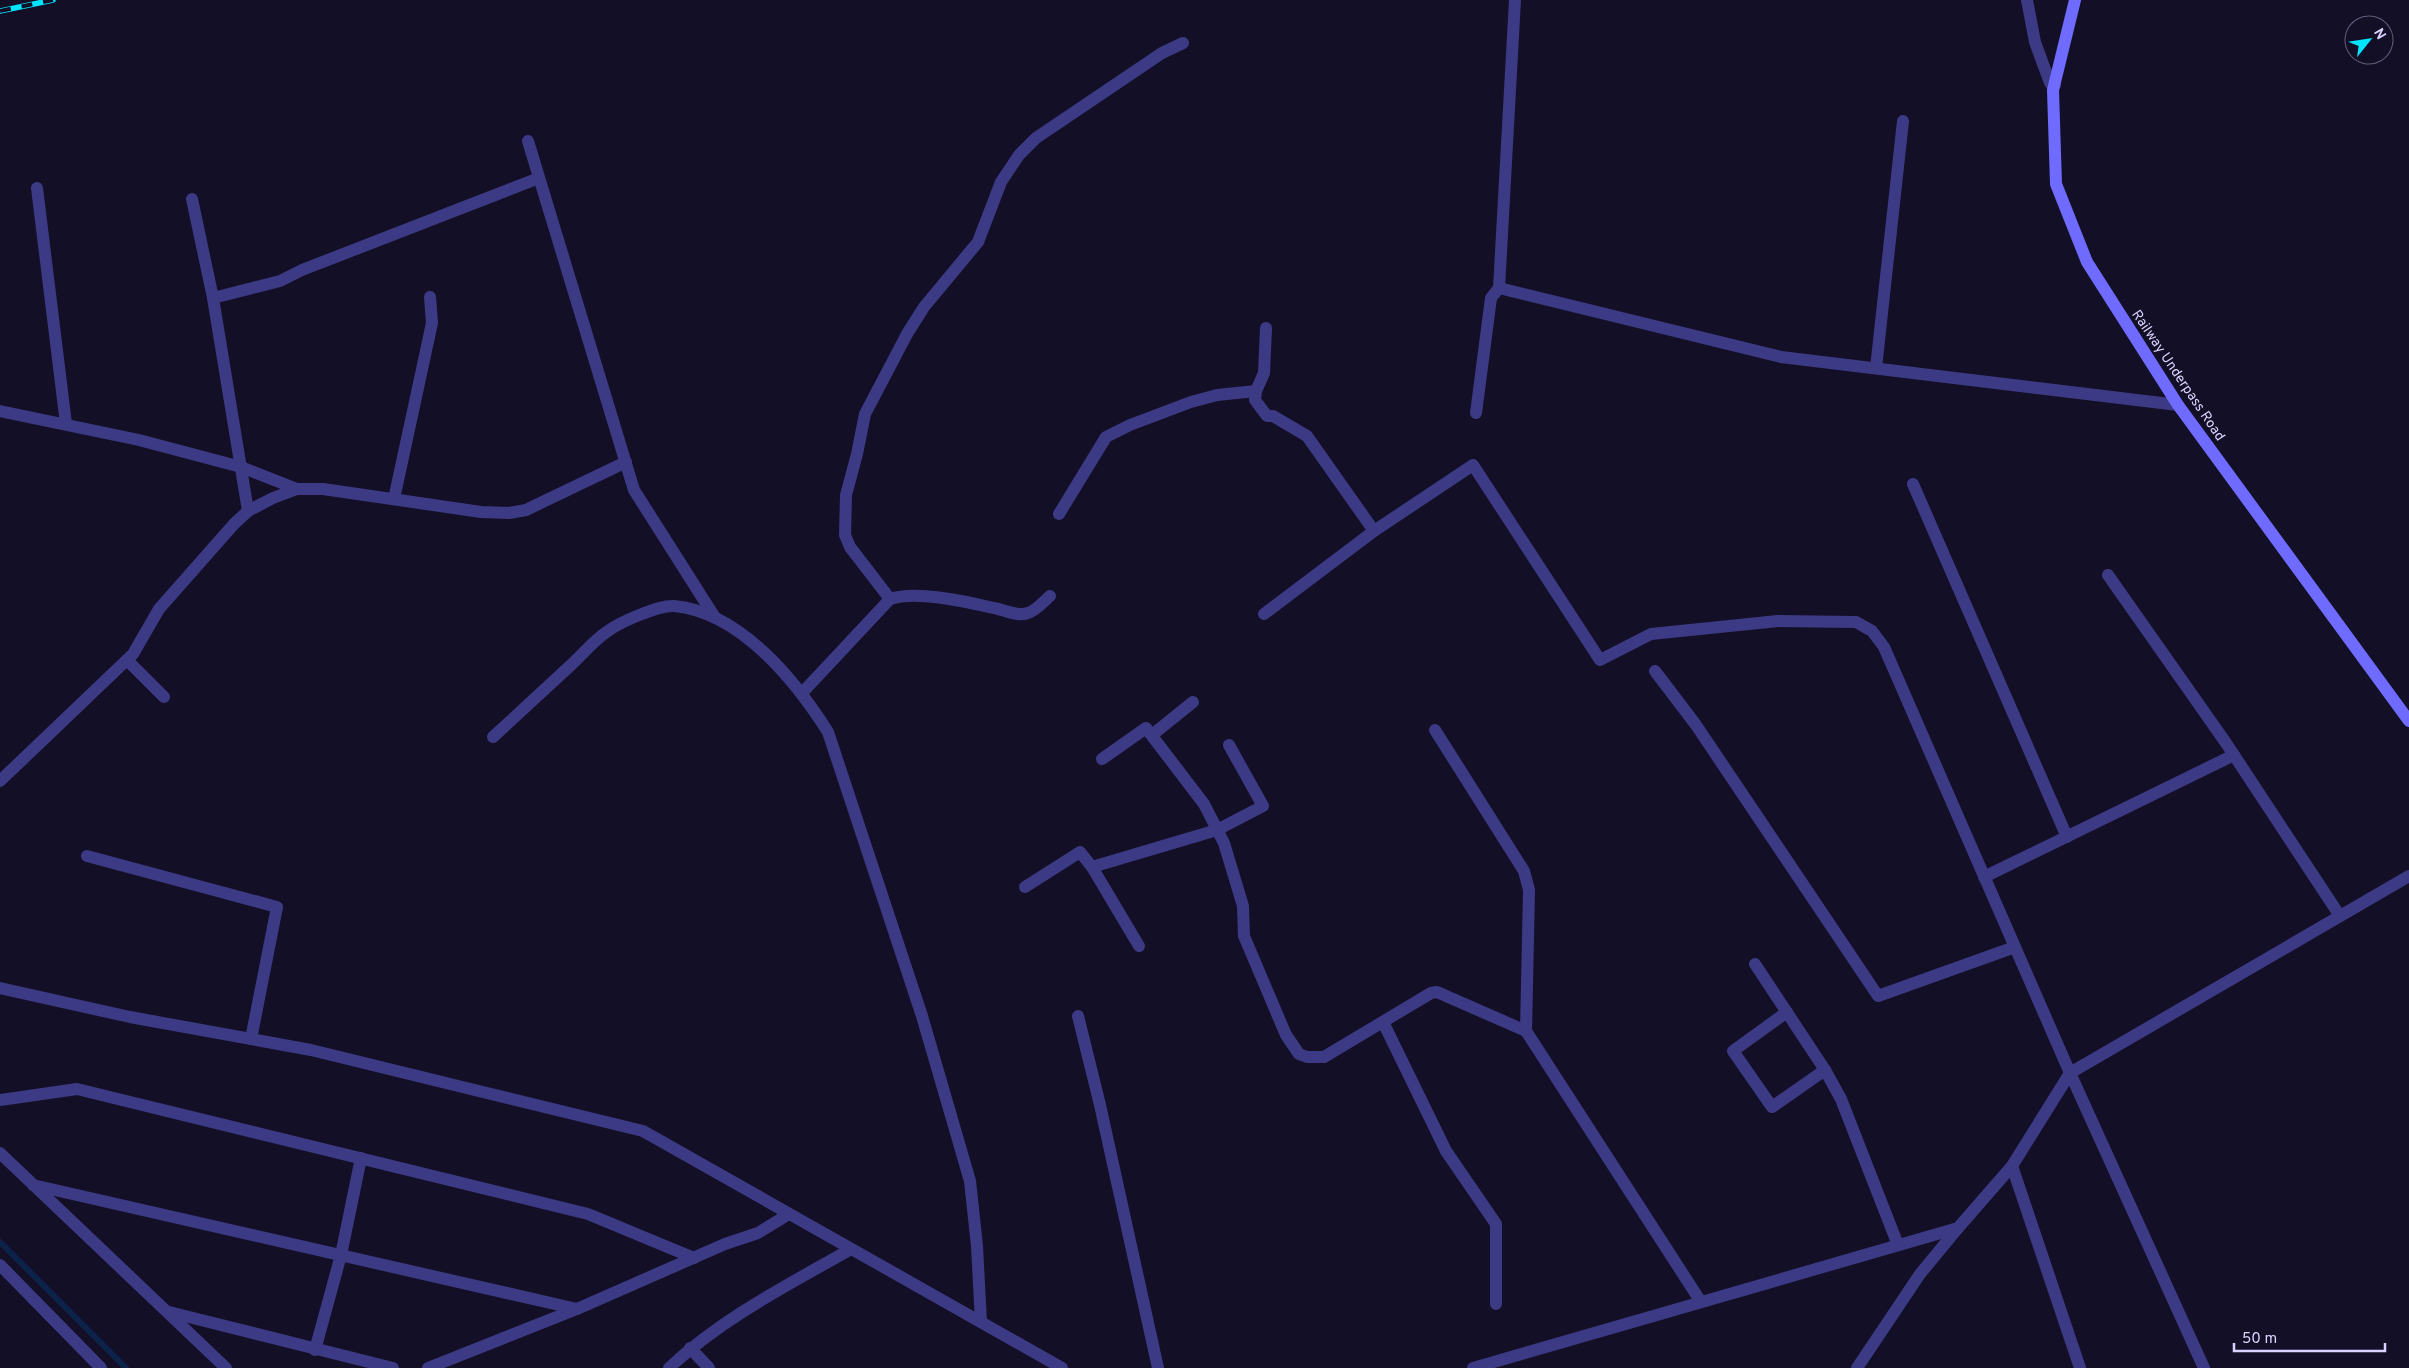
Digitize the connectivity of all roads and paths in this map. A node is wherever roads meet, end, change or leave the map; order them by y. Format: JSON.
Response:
{"nodes":[{"id":1,"x":1515,"y":0,"type":"edge"},
{"id":2,"x":2026,"y":0,"type":"edge"},
{"id":3,"x":2075,"y":0,"type":"edge"},
{"id":4,"x":1183,"y":43,"type":"dead end"},
{"id":5,"x":2054,"y":85,"type":"junction"},
{"id":6,"x":1903,"y":121,"type":"dead end"},
{"id":7,"x":528,"y":141,"type":"dead end"},
{"id":8,"x":539,"y":178,"type":"junction"},
{"id":9,"x":37,"y":188,"type":"dead end"},
{"id":10,"x":192,"y":199,"type":"dead end"},
{"id":11,"x":1499,"y":288,"type":"junction"},
{"id":12,"x":430,"y":297,"type":"dead end"},
{"id":13,"x":213,"y":298,"type":"junction"},
{"id":14,"x":1266,"y":328,"type":"dead end"},
{"id":15,"x":1876,"y":368,"type":"junction"},
{"id":16,"x":1256,"y":391,"type":"junction"},
{"id":17,"x":2178,"y":405,"type":"junction"},
{"id":18,"x":0,"y":411,"type":"edge"},
{"id":19,"x":1476,"y":413,"type":"dead end"},
{"id":20,"x":66,"y":424,"type":"junction"},
{"id":21,"x":626,"y":462,"type":"junction"},
{"id":22,"x":241,"y":467,"type":"junction"},
{"id":23,"x":1913,"y":484,"type":"dead end"},
{"id":24,"x":297,"y":489,"type":"junction"},
{"id":25,"x":394,"y":499,"type":"junction"},
{"id":26,"x":248,"y":511,"type":"junction"},
{"id":27,"x":1060,"y":514,"type":"dead end"},
{"id":28,"x":1374,"y":531,"type":"junction"},
{"id":29,"x":2108,"y":575,"type":"dead end"},
{"id":30,"x":1050,"y":596,"type":"dead end"},
{"id":31,"x":890,"y":600,"type":"junction"},
{"id":32,"x":1264,"y":614,"type":"dead end"},
{"id":33,"x":714,"y":616,"type":"junction"},
{"id":34,"x":127,"y":660,"type":"junction"},
{"id":35,"x":1655,"y":671,"type":"dead end"},
{"id":36,"x":802,"y":693,"type":"junction"},
{"id":37,"x":164,"y":697,"type":"dead end"},
{"id":38,"x":1193,"y":702,"type":"dead end"},
{"id":39,"x":2409,"y":720,"type":"edge"},
{"id":40,"x":1435,"y":730,"type":"dead end"},
{"id":41,"x":1152,"y":736,"type":"junction"},
{"id":42,"x":493,"y":737,"type":"dead end"},
{"id":43,"x":1229,"y":745,"type":"dead end"},
{"id":44,"x":2234,"y":755,"type":"junction"},
{"id":45,"x":1102,"y":759,"type":"dead end"},
{"id":46,"x":0,"y":780,"type":"edge"},
{"id":47,"x":1217,"y":830,"type":"junction"},
{"id":48,"x":2067,"y":837,"type":"junction"},
{"id":49,"x":87,"y":856,"type":"dead end"},
{"id":50,"x":1092,"y":867,"type":"junction"},
{"id":51,"x":2409,"y":876,"type":"edge"},
{"id":52,"x":1984,"y":877,"type":"junction"},
{"id":53,"x":1025,"y":887,"type":"dead end"},
{"id":54,"x":2340,"y":916,"type":"junction"},
{"id":55,"x":1139,"y":946,"type":"dead end"},
{"id":56,"x":2015,"y":947,"type":"junction"},
{"id":57,"x":1755,"y":964,"type":"dead end"},
{"id":58,"x":0,"y":988,"type":"edge"},
{"id":59,"x":1787,"y":1012,"type":"junction"},
{"id":60,"x":1078,"y":1016,"type":"dead end"},
{"id":61,"x":1383,"y":1022,"type":"junction"},
{"id":62,"x":1526,"y":1031,"type":"junction"},
{"id":63,"x":251,"y":1039,"type":"junction"},
{"id":64,"x":1825,"y":1070,"type":"junction"},
{"id":65,"x":2070,"y":1072,"type":"junction"},
{"id":66,"x":0,"y":1100,"type":"edge"},
{"id":67,"x":0,"y":1153,"type":"edge"},
{"id":68,"x":361,"y":1158,"type":"junction"},
{"id":69,"x":2012,"y":1166,"type":"junction"},
{"id":70,"x":33,"y":1185,"type":"junction"},
{"id":71,"x":789,"y":1214,"type":"junction"},
{"id":72,"x":1958,"y":1228,"type":"junction"},
{"id":73,"x":1898,"y":1245,"type":"junction"},
{"id":74,"x":851,"y":1249,"type":"junction"},
{"id":75,"x":341,"y":1255,"type":"junction"},
{"id":76,"x":694,"y":1258,"type":"junction"},
{"id":77,"x":0,"y":1265,"type":"edge"},
{"id":78,"x":1701,"y":1302,"type":"junction"},
{"id":79,"x":1496,"y":1304,"type":"dead end"},
{"id":80,"x":577,"y":1310,"type":"junction"},
{"id":81,"x":166,"y":1311,"type":"junction"},
{"id":82,"x":981,"y":1322,"type":"junction"},
{"id":83,"x":690,"y":1348,"type":"junction"},
{"id":84,"x":315,"y":1350,"type":"junction"},
{"id":85,"x":101,"y":1368,"type":"edge"},
{"id":86,"x":226,"y":1368,"type":"edge"},
{"id":87,"x":393,"y":1368,"type":"edge"},
{"id":88,"x":428,"y":1368,"type":"edge"},
{"id":89,"x":669,"y":1368,"type":"edge"},
{"id":90,"x":709,"y":1368,"type":"edge"},
{"id":91,"x":1062,"y":1368,"type":"edge"},
{"id":92,"x":1158,"y":1368,"type":"edge"},
{"id":93,"x":1473,"y":1368,"type":"edge"},
{"id":94,"x":1857,"y":1368,"type":"edge"},
{"id":95,"x":2080,"y":1368,"type":"edge"},
{"id":96,"x":2204,"y":1368,"type":"edge"}],
"edges":[{"from":1,"to":11,"type":"street"},
{"from":2,"to":5,"type":"street"},
{"from":3,"to":5,"type":"street","name":"Railway Underpass Road"},
{"from":4,"to":31,"type":"street"},
{"from":5,"to":17,"type":"street","name":"Railway Underpass Road"},
{"from":6,"to":15,"type":"street"},
{"from":7,"to":8,"type":"street"},
{"from":8,"to":13,"type":"street"},
{"from":8,"to":21,"type":"street"},
{"from":9,"to":20,"type":"street"},
{"from":10,"to":13,"type":"street"},
{"from":11,"to":15,"type":"street"},
{"from":11,"to":19,"type":"street"},
{"from":12,"to":25,"type":"street"},
{"from":13,"to":22,"type":"street"},
{"from":14,"to":16,"type":"street"},
{"from":15,"to":17,"type":"street"},
{"from":16,"to":27,"type":"street"},
{"from":16,"to":28,"type":"street"},
{"from":17,"to":39,"type":"street","name":"Railway Underpass Road"},
{"from":18,"to":20,"type":"street"},
{"from":20,"to":22,"type":"street"},
{"from":21,"to":25,"type":"street"},
{"from":21,"to":33,"type":"street"},
{"from":22,"to":24,"type":"street"},
{"from":22,"to":26,"type":"street"},
{"from":23,"to":48,"type":"street"},
{"from":24,"to":25,"type":"street"},
{"from":24,"to":26,"type":"street"},
{"from":26,"to":34,"type":"street"},
{"from":28,"to":32,"type":"street"},
{"from":28,"to":52,"type":"street"},
{"from":29,"to":44,"type":"street"},
{"from":30,"to":31,"type":"street"},
{"from":31,"to":36,"type":"street"},
{"from":33,"to":36,"type":"street"},
{"from":33,"to":42,"type":"street"},
{"from":34,"to":37,"type":"street"},
{"from":34,"to":46,"type":"street"},
{"from":35,"to":56,"type":"street"},
{"from":36,"to":82,"type":"street"},
{"from":38,"to":41,"type":"street"},
{"from":40,"to":62,"type":"street"},
{"from":41,"to":45,"type":"street"},
{"from":41,"to":47,"type":"street"},
{"from":43,"to":47,"type":"street"},
{"from":44,"to":48,"type":"street"},
{"from":44,"to":54,"type":"street"},
{"from":47,"to":50,"type":"street"},
{"from":47,"to":61,"type":"street"},
{"from":48,"to":52,"type":"street"},
{"from":49,"to":63,"type":"street"},
{"from":50,"to":53,"type":"street"},
{"from":50,"to":55,"type":"street"},
{"from":51,"to":54,"type":"street"},
{"from":52,"to":56,"type":"street"},
{"from":54,"to":65,"type":"street"},
{"from":56,"to":65,"type":"street"},
{"from":57,"to":59,"type":"street"},
{"from":58,"to":63,"type":"street"},
{"from":59,"to":64,"type":"street"},
{"from":59,"to":64,"type":"street"},
{"from":60,"to":92,"type":"street"},
{"from":61,"to":62,"type":"street"},
{"from":61,"to":79,"type":"street"},
{"from":62,"to":78,"type":"street"},
{"from":63,"to":71,"type":"street"},
{"from":64,"to":73,"type":"street"},
{"from":65,"to":69,"type":"street"},
{"from":65,"to":96,"type":"street"},
{"from":66,"to":68,"type":"street"},
{"from":67,"to":70,"type":"street"},
{"from":68,"to":75,"type":"street"},
{"from":68,"to":76,"type":"street"},
{"from":69,"to":72,"type":"street"},
{"from":69,"to":95,"type":"street"},
{"from":70,"to":75,"type":"street"},
{"from":70,"to":81,"type":"street"},
{"from":71,"to":74,"type":"street"},
{"from":71,"to":76,"type":"street"},
{"from":72,"to":73,"type":"street"},
{"from":72,"to":94,"type":"street"},
{"from":73,"to":78,"type":"street"},
{"from":74,"to":82,"type":"street"},
{"from":74,"to":83,"type":"street"},
{"from":75,"to":80,"type":"street"},
{"from":75,"to":84,"type":"street"},
{"from":76,"to":80,"type":"street"},
{"from":77,"to":85,"type":"street"},
{"from":78,"to":93,"type":"street"},
{"from":80,"to":88,"type":"street"},
{"from":81,"to":84,"type":"street"},
{"from":81,"to":86,"type":"street"},
{"from":82,"to":91,"type":"street"},
{"from":83,"to":89,"type":"street"},
{"from":83,"to":90,"type":"street"},
{"from":84,"to":87,"type":"street"}]}
